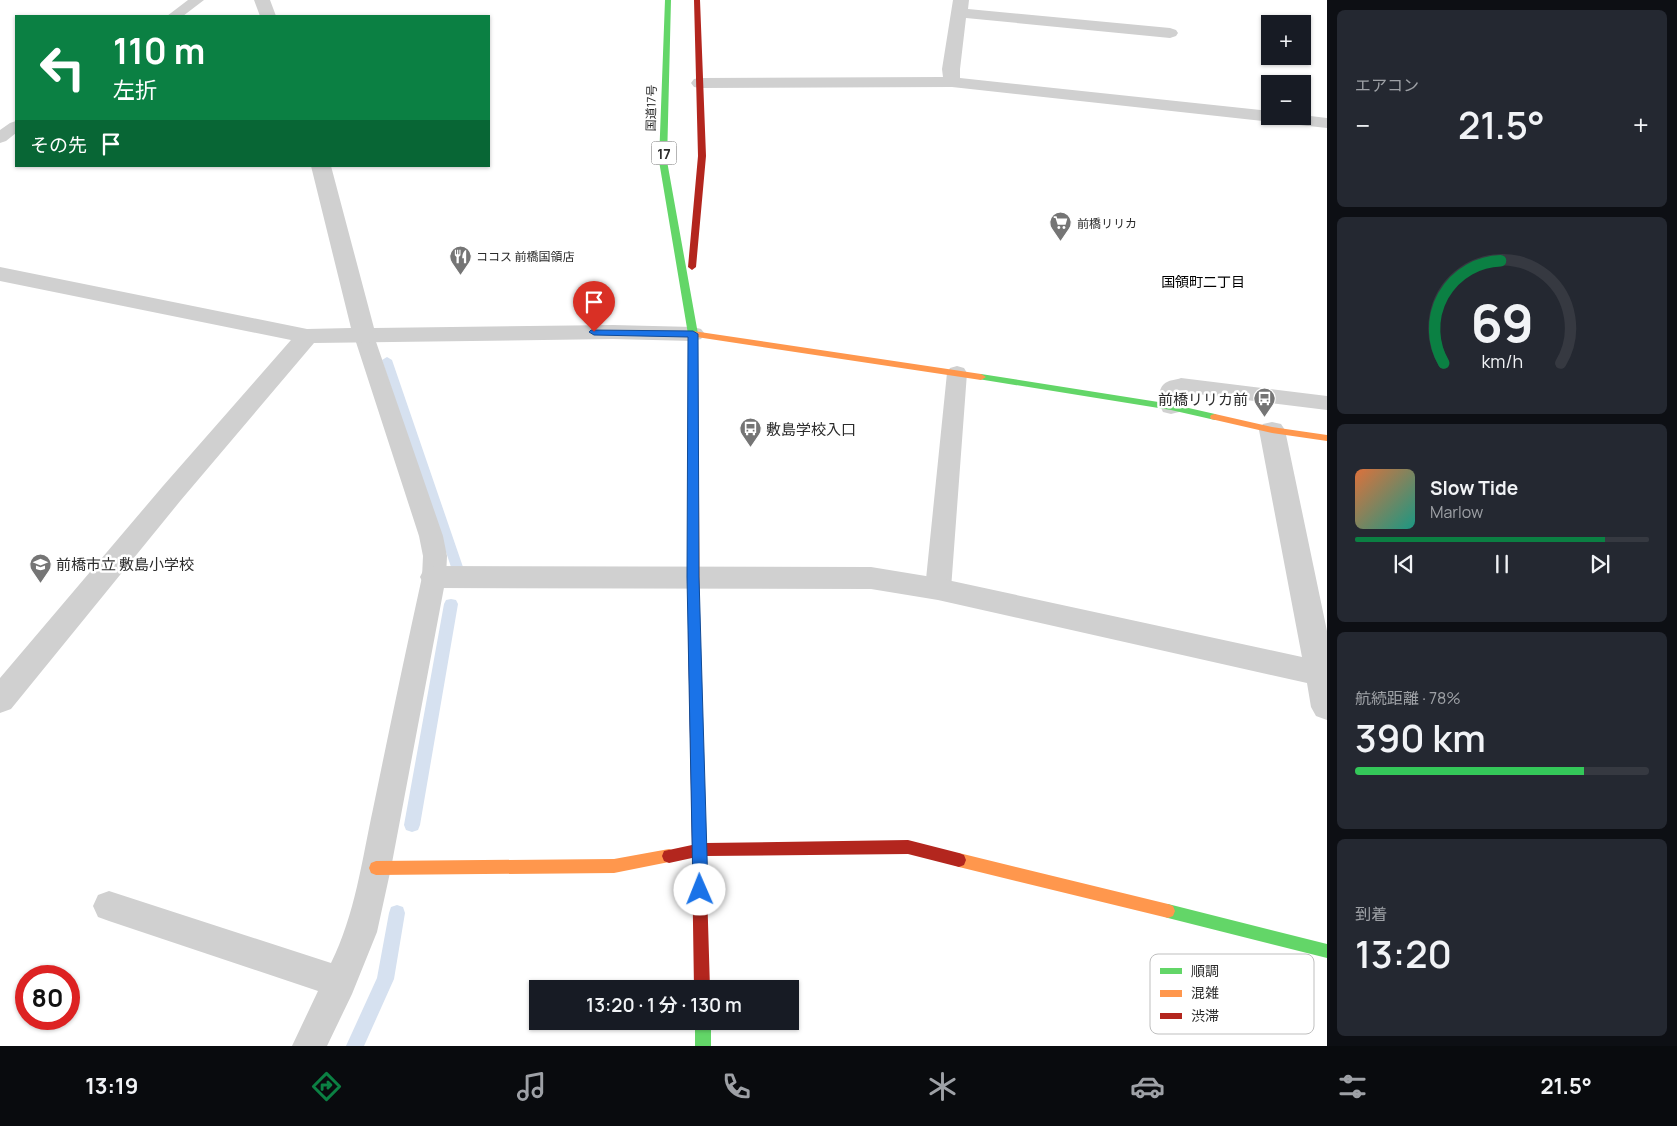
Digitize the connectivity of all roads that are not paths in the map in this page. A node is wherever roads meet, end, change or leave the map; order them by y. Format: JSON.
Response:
{"nodes":[{"id":1,"x":197,"y":0,"type":"edge"},
{"id":2,"x":262,"y":0,"type":"edge"},
{"id":3,"x":668,"y":0,"type":"edge"},
{"id":4,"x":697,"y":0,"type":"edge"},
{"id":5,"x":961,"y":6,"type":"edge"},
{"id":6,"x":175,"y":15,"type":"edge"},
{"id":7,"x":268,"y":15,"type":"edge"},
{"id":8,"x":1170,"y":33,"type":"dead end"},
{"id":9,"x":952,"y":82,"type":"junction"},
{"id":10,"x":700,"y":84,"type":"junction"},
{"id":11,"x":1327,"y":123,"type":"edge"},
{"id":12,"x":15,"y":127,"type":"edge"},
{"id":13,"x":0,"y":138,"type":"edge"},
{"id":14,"x":321,"y":167,"type":"edge"},
{"id":15,"x":0,"y":274,"type":"edge"},
{"id":16,"x":689,"y":304,"type":"junction"},
{"id":17,"x":693,"y":334,"type":"junction"},
{"id":18,"x":307,"y":336,"type":"junction"},
{"id":19,"x":364,"y":336,"type":"junction"},
{"id":20,"x":958,"y":373,"type":"junction"},
{"id":21,"x":1327,"y":403,"type":"edge"},
{"id":22,"x":1171,"y":407,"type":"junction"},
{"id":23,"x":1272,"y":430,"type":"junction"},
{"id":24,"x":1327,"y":438,"type":"edge"},
{"id":25,"x":434,"y":577,"type":"junction"},
{"id":26,"x":693,"y":577,"type":"junction"},
{"id":27,"x":938,"y":589,"type":"junction"},
{"id":28,"x":1324,"y":675,"type":"edge"},
{"id":29,"x":0,"y":700,"type":"edge"},
{"id":30,"x":1327,"y":707,"type":"edge"},
{"id":31,"x":700,"y":850,"type":"junction"},
{"id":32,"x":376,"y":868,"type":"junction"},
{"id":33,"x":108,"y":906,"type":"dead end"},
{"id":34,"x":1327,"y":951,"type":"edge"},
{"id":35,"x":702,"y":980,"type":"edge"},
{"id":36,"x":340,"y":982,"type":"junction"},
{"id":37,"x":703,"y":1030,"type":"edge"},
{"id":38,"x":309,"y":1046,"type":"edge"},
{"id":39,"x":703,"y":1046,"type":"edge"}],
"edges":[{"from":1,"to":6,"type":"lane"},
{"from":2,"to":7,"type":"street"},
{"from":3,"to":16,"type":"main road","name":"国道17号","number":"17"},
{"from":4,"to":10,"type":"main road","name":"国道17号","number":"17"},
{"from":5,"to":8,"type":"street"},
{"from":5,"to":9,"type":"street"},
{"from":9,"to":10,"type":"street"},
{"from":9,"to":11,"type":"street"},
{"from":10,"to":16,"type":"main road","name":"国道17号","number":"17"},
{"from":12,"to":13,"type":"lane"},
{"from":14,"to":19,"type":"street"},
{"from":15,"to":18,"type":"street"},
{"from":16,"to":17,"type":"main road","name":"国道17号","number":"17"},
{"from":17,"to":19,"type":"street"},
{"from":17,"to":20,"type":"main road"},
{"from":17,"to":26,"type":"main road","name":"国道17号","number":"17"},
{"from":18,"to":19,"type":"street"},
{"from":18,"to":29,"type":"street"},
{"from":19,"to":25,"type":"lane"},
{"from":20,"to":22,"type":"main road"},
{"from":20,"to":27,"type":"lane"},
{"from":21,"to":22,"type":"lane"},
{"from":22,"to":23,"type":"main road"},
{"from":23,"to":24,"type":"main road"},
{"from":23,"to":28,"type":"street"},
{"from":25,"to":26,"type":"street"},
{"from":25,"to":32,"type":"lane"},
{"from":26,"to":27,"type":"street"},
{"from":26,"to":31,"type":"main road","name":"国道17号","number":"17"},
{"from":27,"to":28,"type":"street"},
{"from":28,"to":30,"type":"street"},
{"from":31,"to":32,"type":"main road"},
{"from":31,"to":34,"type":"main road"},
{"from":31,"to":35,"type":"main road","name":"国道17号","number":"17"},
{"from":32,"to":36,"type":"lane"},
{"from":33,"to":36,"type":"lane"},
{"from":36,"to":38,"type":"lane"},
{"from":37,"to":39,"type":"main road"}]}
